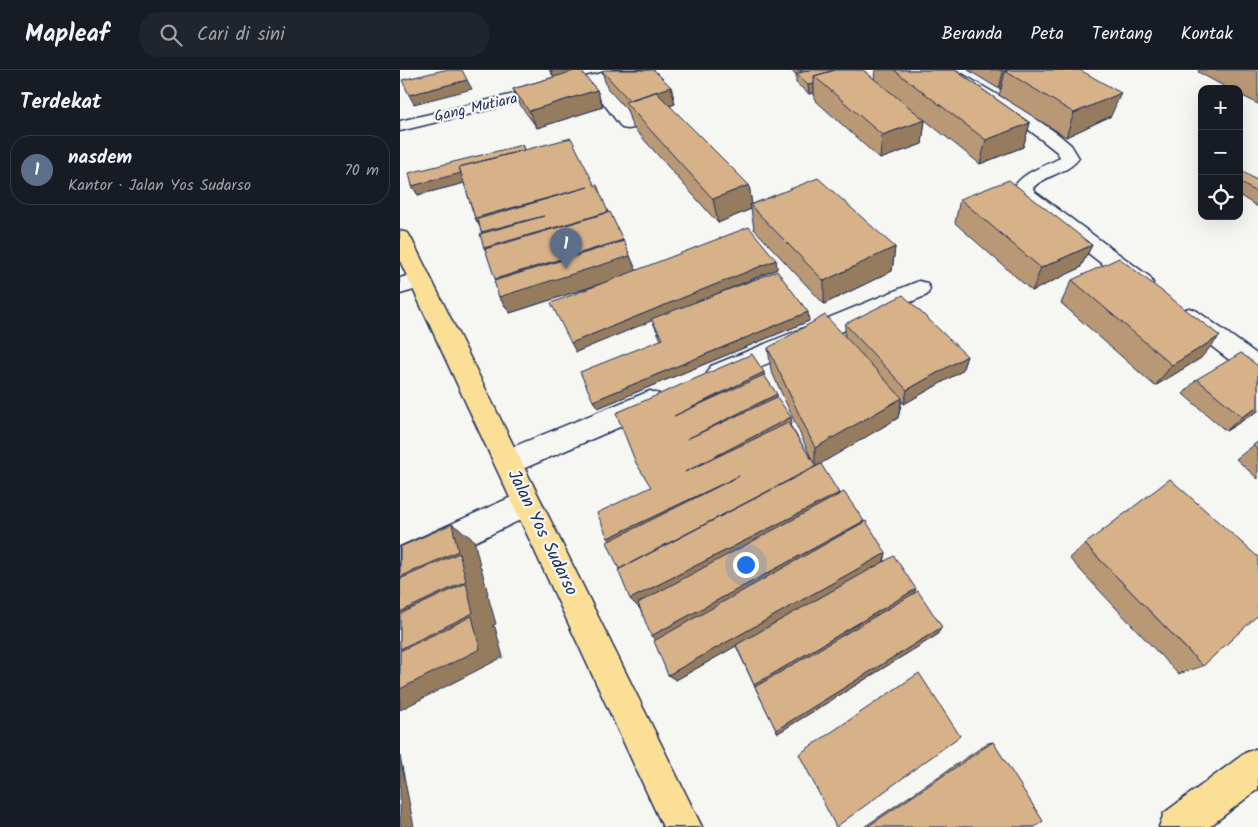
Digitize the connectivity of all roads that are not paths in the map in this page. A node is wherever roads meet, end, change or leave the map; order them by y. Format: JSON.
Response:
{"nodes":[{"id":1,"x":640,"y":70,"type":"edge"},
{"id":2,"x":944,"y":70,"type":"edge"},
{"id":3,"x":594,"y":79,"type":"junction"},
{"id":4,"x":628,"y":124,"type":"edge"},
{"id":5,"x":400,"y":126,"type":"edge"},
{"id":6,"x":400,"y":238,"type":"edge"},
{"id":7,"x":410,"y":283,"type":"edge"},
{"id":8,"x":919,"y":289,"type":"dead end"},
{"id":9,"x":1258,"y":368,"type":"edge"},
{"id":10,"x":700,"y":381,"type":"edge"},
{"id":11,"x":672,"y":392,"type":"edge"},
{"id":12,"x":508,"y":462,"type":"junction"},
{"id":13,"x":527,"y":503,"type":"junction"},
{"id":14,"x":400,"y":563,"type":"edge"},
{"id":15,"x":1258,"y":766,"type":"edge"},
{"id":16,"x":683,"y":827,"type":"edge"},
{"id":17,"x":1178,"y":827,"type":"edge"}],
"edges":[{"from":1,"to":3,"type":"street","name":"Gang Mutiara"},
{"from":2,"to":9,"type":"street"},
{"from":3,"to":4,"type":"street"},
{"from":3,"to":5,"type":"street","name":"Gang Mutiara"},
{"from":6,"to":7,"type":"main road","name":"Jalan Yos Sudarso"},
{"from":7,"to":12,"type":"main road","name":"Jalan Yos Sudarso"},
{"from":8,"to":10,"type":"street"},
{"from":11,"to":12,"type":"street"},
{"from":12,"to":13,"type":"main road","name":"Jalan Yos Sudarso"},
{"from":13,"to":14,"type":"street"},
{"from":13,"to":16,"type":"main road","name":"Jalan Yos Sudarso"},
{"from":15,"to":17,"type":"main road"}]}
